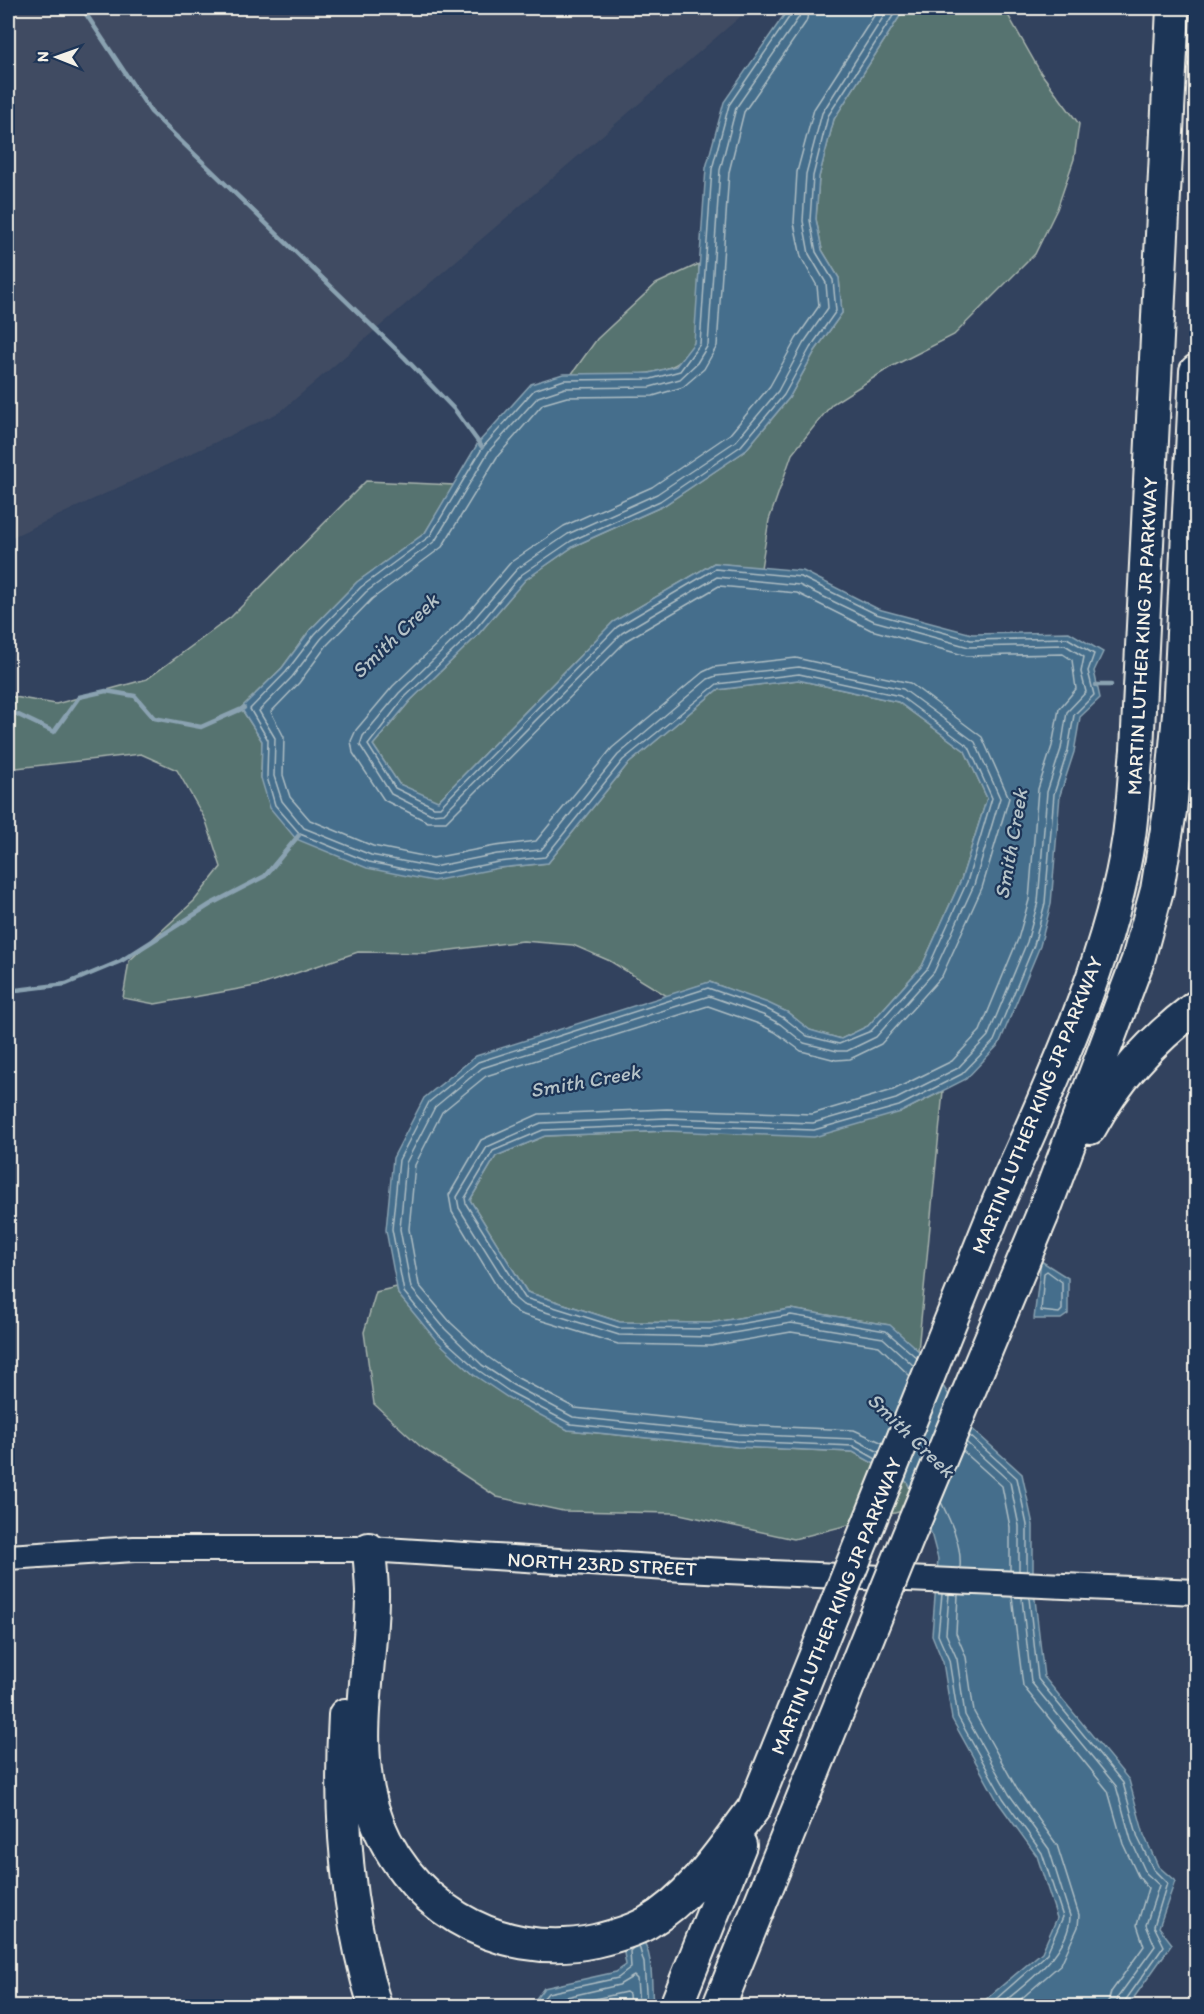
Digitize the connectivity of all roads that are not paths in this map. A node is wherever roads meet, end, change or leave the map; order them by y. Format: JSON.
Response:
{"nodes":[{"id":1,"x":1173,"y":8,"type":"edge"},
{"id":2,"x":1197,"y":371,"type":"edge"},
{"id":3,"x":1197,"y":1007,"type":"edge"},
{"id":4,"x":1042,"y":1216,"type":"junction"},
{"id":5,"x":369,"y":1549,"type":"junction"},
{"id":6,"x":8,"y":1557,"type":"edge"},
{"id":7,"x":1197,"y":1592,"type":"edge"},
{"id":8,"x":754,"y":1808,"type":"junction"},
{"id":9,"x":375,"y":2007,"type":"edge"},
{"id":10,"x":675,"y":2007,"type":"edge"},
{"id":11,"x":719,"y":2007,"type":"edge"}],
"edges":[{"from":1,"to":8,"type":"highway","name":"MARTIN LUTHER KING JR PARKWAY","bridge":true},
{"from":2,"to":4,"type":"highway","name":"MARTIN LUTHER KING JR PARKWAY"},
{"from":3,"to":4,"type":"highway"},
{"from":4,"to":11,"type":"highway","name":"MARTIN LUTHER KING JR PARKWAY","bridge":true},
{"from":5,"to":6,"type":"main road","name":"NORTH 23RD STREET"},
{"from":5,"to":7,"type":"main road","name":"NORTH 23RD STREET"},
{"from":5,"to":8,"type":"highway"},
{"from":5,"to":9,"type":"highway"},
{"from":8,"to":10,"type":"highway","name":"MARTIN LUTHER KING JR PARKWAY"}]}
